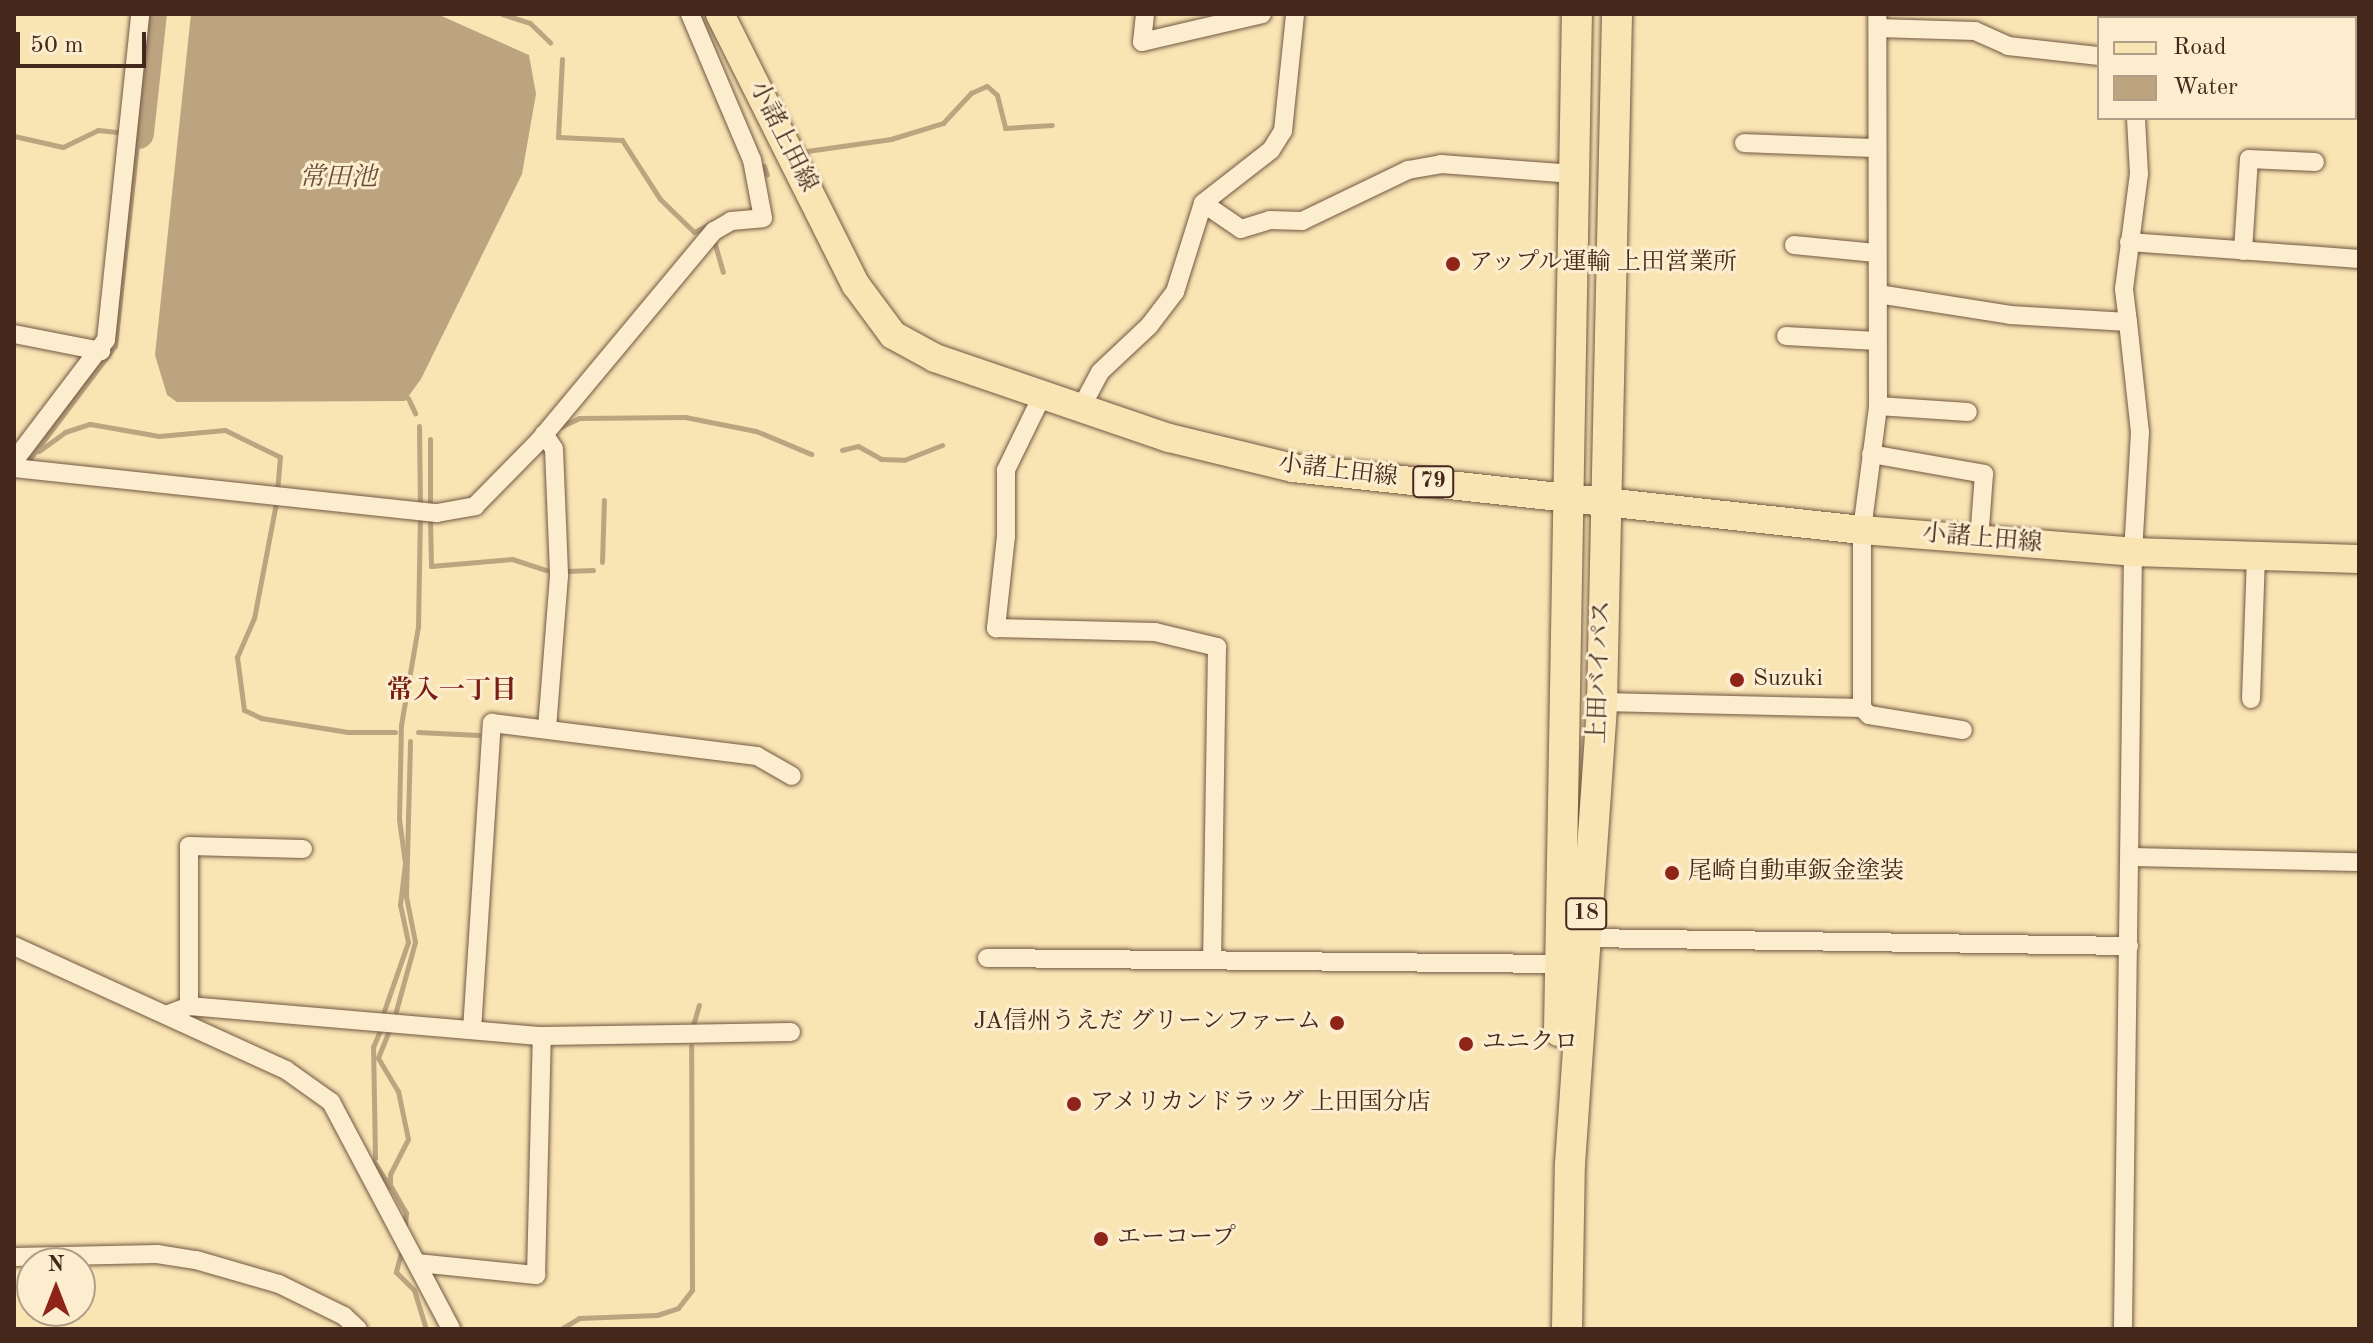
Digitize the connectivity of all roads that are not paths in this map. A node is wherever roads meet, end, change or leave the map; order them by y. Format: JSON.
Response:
{"nodes":[{"id":1,"x":140,"y":14,"type":"edge"},
{"id":2,"x":690,"y":14,"type":"edge"},
{"id":3,"x":720,"y":14,"type":"edge"},
{"id":4,"x":1145,"y":14,"type":"edge"},
{"id":5,"x":1262,"y":14,"type":"edge"},
{"id":6,"x":1295,"y":14,"type":"edge"},
{"id":7,"x":1577,"y":14,"type":"edge"},
{"id":8,"x":1617,"y":14,"type":"edge"},
{"id":9,"x":1878,"y":21,"type":"edge"},
{"id":10,"x":2097,"y":56,"type":"edge"},
{"id":11,"x":2136,"y":120,"type":"edge"},
{"id":12,"x":1744,"y":143,"type":"dead end"},
{"id":13,"x":1877,"y":148,"type":"junction"},
{"id":14,"x":2315,"y":162,"type":"dead end"},
{"id":15,"x":1574,"y":174,"type":"junction"},
{"id":16,"x":1203,"y":203,"type":"junction"},
{"id":17,"x":2129,"y":242,"type":"junction"},
{"id":18,"x":1794,"y":245,"type":"dead end"},
{"id":19,"x":2243,"y":251,"type":"junction"},
{"id":20,"x":1876,"y":253,"type":"junction"},
{"id":21,"x":2359,"y":259,"type":"edge"},
{"id":22,"x":1878,"y":294,"type":"junction"},
{"id":23,"x":2128,"y":322,"type":"junction"},
{"id":24,"x":14,"y":334,"type":"edge"},
{"id":25,"x":1786,"y":336,"type":"dead end"},
{"id":26,"x":1877,"y":341,"type":"junction"},
{"id":27,"x":101,"y":351,"type":"junction"},
{"id":28,"x":1043,"y":394,"type":"junction"},
{"id":29,"x":1082,"y":406,"type":"junction"},
{"id":30,"x":1878,"y":406,"type":"junction"},
{"id":31,"x":1968,"y":412,"type":"dead end"},
{"id":32,"x":544,"y":434,"type":"junction"},
{"id":33,"x":1871,"y":454,"type":"junction"},
{"id":34,"x":18,"y":467,"type":"edge"},
{"id":35,"x":1568,"y":496,"type":"junction"},
{"id":36,"x":1606,"y":499,"type":"junction"},
{"id":37,"x":1862,"y":530,"type":"junction"},
{"id":38,"x":1979,"y":540,"type":"junction"},
{"id":39,"x":2133,"y":552,"type":"junction"},
{"id":40,"x":2256,"y":555,"type":"junction"},
{"id":41,"x":2359,"y":559,"type":"edge"},
{"id":42,"x":2251,"y":699,"type":"dead end"},
{"id":43,"x":1602,"y":702,"type":"junction"},
{"id":44,"x":1862,"y":708,"type":"junction"},
{"id":45,"x":547,"y":727,"type":"junction"},
{"id":46,"x":1963,"y":730,"type":"dead end"},
{"id":47,"x":792,"y":776,"type":"dead end"},
{"id":48,"x":303,"y":849,"type":"dead end"},
{"id":49,"x":2131,"y":857,"type":"junction"},
{"id":50,"x":2359,"y":862,"type":"edge"},
{"id":51,"x":1584,"y":938,"type":"junction"},
{"id":52,"x":14,"y":946,"type":"edge"},
{"id":53,"x":2129,"y":946,"type":"junction"},
{"id":54,"x":987,"y":958,"type":"dead end"},
{"id":55,"x":1212,"y":958,"type":"junction"},
{"id":56,"x":1560,"y":964,"type":"junction"},
{"id":57,"x":189,"y":1006,"type":"junction"},
{"id":58,"x":166,"y":1015,"type":"junction"},
{"id":59,"x":472,"y":1030,"type":"junction"},
{"id":60,"x":791,"y":1032,"type":"dead end"},
{"id":61,"x":542,"y":1036,"type":"junction"},
{"id":62,"x":14,"y":1257,"type":"edge"},
{"id":63,"x":418,"y":1263,"type":"junction"},
{"id":64,"x":358,"y":1329,"type":"edge"},
{"id":65,"x":451,"y":1329,"type":"edge"},
{"id":66,"x":1554,"y":1329,"type":"edge"},
{"id":67,"x":1567,"y":1329,"type":"edge"},
{"id":68,"x":2123,"y":1329,"type":"edge"}],
"edges":[{"from":1,"to":27,"type":"street"},
{"from":2,"to":32,"type":"street"},
{"from":3,"to":28,"type":"main road","name":"小諸上田線","number":"79"},
{"from":4,"to":5,"type":"street"},
{"from":6,"to":16,"type":"street"},
{"from":7,"to":15,"type":"highway","name":"上田バイパス","number":"18"},
{"from":8,"to":36,"type":"highway","name":"上田バイパス","number":"18"},
{"from":9,"to":10,"type":"street"},
{"from":9,"to":13,"type":"street"},
{"from":11,"to":17,"type":"street"},
{"from":12,"to":13,"type":"street"},
{"from":13,"to":20,"type":"street"},
{"from":14,"to":19,"type":"street"},
{"from":15,"to":16,"type":"street"},
{"from":15,"to":35,"type":"highway","name":"上田バイパス","number":"18"},
{"from":16,"to":29,"type":"street"},
{"from":17,"to":19,"type":"street"},
{"from":17,"to":23,"type":"street"},
{"from":18,"to":20,"type":"street"},
{"from":19,"to":21,"type":"street"},
{"from":20,"to":22,"type":"street"},
{"from":22,"to":23,"type":"street"},
{"from":22,"to":26,"type":"street"},
{"from":23,"to":39,"type":"street"},
{"from":24,"to":27,"type":"street"},
{"from":25,"to":26,"type":"street"},
{"from":26,"to":30,"type":"street"},
{"from":27,"to":34,"type":"street"},
{"from":28,"to":29,"type":"main road","name":"小諸上田線","number":"79"},
{"from":28,"to":55,"type":"street"},
{"from":29,"to":35,"type":"main road","name":"小諸上田線","number":"79"},
{"from":30,"to":31,"type":"street"},
{"from":30,"to":33,"type":"street"},
{"from":32,"to":34,"type":"street"},
{"from":32,"to":45,"type":"street"},
{"from":33,"to":37,"type":"street"},
{"from":33,"to":38,"type":"street"},
{"from":35,"to":36,"type":"main road","name":"小諸上田線","number":"79"},
{"from":35,"to":56,"type":"highway","name":"上田バイパス","number":"18"},
{"from":36,"to":37,"type":"main road","name":"小諸上田線","number":"79"},
{"from":36,"to":43,"type":"highway","name":"上田バイパス","number":"18"},
{"from":37,"to":38,"type":"main road","name":"小諸上田線","number":"79"},
{"from":37,"to":44,"type":"street"},
{"from":38,"to":39,"type":"main road","name":"小諸上田線","number":"79"},
{"from":39,"to":40,"type":"main road","name":"小諸上田線","number":"79"},
{"from":39,"to":49,"type":"street"},
{"from":40,"to":41,"type":"main road","name":"小諸上田線","number":"79"},
{"from":40,"to":42,"type":"street"},
{"from":43,"to":44,"type":"street"},
{"from":43,"to":51,"type":"highway","name":"上田バイパス","number":"18"},
{"from":44,"to":46,"type":"street"},
{"from":45,"to":47,"type":"street"},
{"from":45,"to":59,"type":"street"},
{"from":48,"to":57,"type":"street"},
{"from":49,"to":50,"type":"street"},
{"from":49,"to":53,"type":"street"},
{"from":51,"to":53,"type":"street"},
{"from":51,"to":67,"type":"highway","name":"上田バイパス","number":"18"},
{"from":52,"to":58,"type":"street"},
{"from":53,"to":68,"type":"street"},
{"from":54,"to":55,"type":"street"},
{"from":55,"to":56,"type":"street"},
{"from":56,"to":66,"type":"highway","name":"上田バイパス","number":"18"},
{"from":57,"to":58,"type":"street"},
{"from":57,"to":59,"type":"street"},
{"from":58,"to":63,"type":"street"},
{"from":59,"to":61,"type":"street"},
{"from":60,"to":61,"type":"street"},
{"from":61,"to":63,"type":"street"},
{"from":62,"to":64,"type":"street"},
{"from":63,"to":65,"type":"street"}]}
